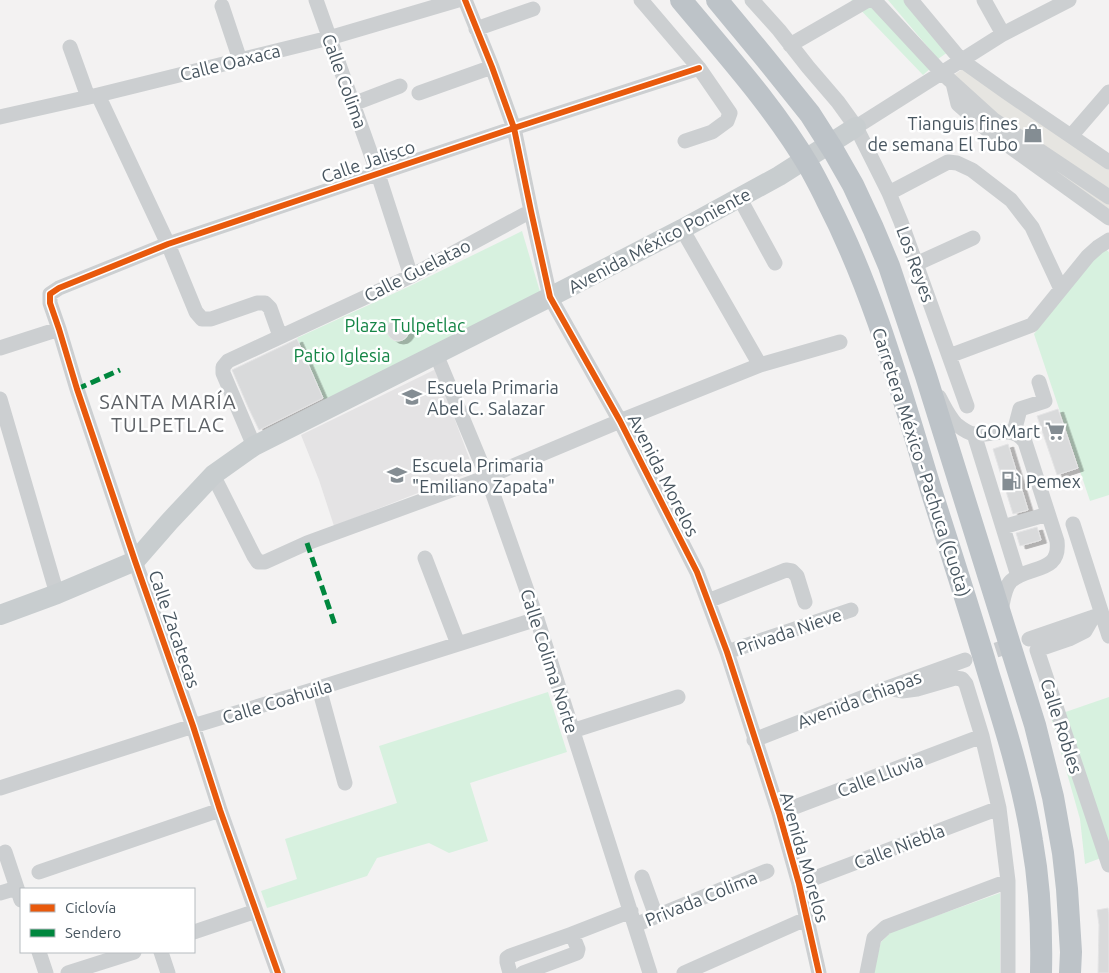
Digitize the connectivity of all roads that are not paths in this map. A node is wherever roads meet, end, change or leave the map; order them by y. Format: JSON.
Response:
{"nodes":[{"id":1,"x":316,"y":0,"type":"edge"},
{"id":2,"x":458,"y":0,"type":"edge"},
{"id":3,"x":465,"y":0,"type":"edge"},
{"id":4,"x":641,"y":0,"type":"edge"},
{"id":5,"x":681,"y":0,"type":"edge"},
{"id":6,"x":717,"y":0,"type":"edge"},
{"id":7,"x":752,"y":0,"type":"edge"},
{"id":8,"x":868,"y":0,"type":"edge"},
{"id":9,"x":874,"y":0,"type":"edge"},
{"id":10,"x":911,"y":0,"type":"edge"},
{"id":11,"x":984,"y":0,"type":"edge"},
{"id":12,"x":1069,"y":0,"type":"edge"},
{"id":13,"x":222,"y":6,"type":"dead end"},
{"id":14,"x":1040,"y":7,"type":"edge"},
{"id":15,"x":533,"y":9,"type":"dead end"},
{"id":16,"x":476,"y":29,"type":"junction"},
{"id":17,"x":1003,"y":34,"type":"junction"},
{"id":18,"x":329,"y":38,"type":"junction"},
{"id":19,"x":790,"y":45,"type":"junction"},
{"id":20,"x":70,"y":47,"type":"dead end"},
{"id":21,"x":240,"y":60,"type":"junction"},
{"id":22,"x":961,"y":60,"type":"junction"},
{"id":23,"x":492,"y":67,"type":"junction"},
{"id":24,"x":699,"y":68,"type":"junction"},
{"id":25,"x":941,"y":72,"type":"junction"},
{"id":26,"x":952,"y":83,"type":"junction"},
{"id":27,"x":400,"y":86,"type":"dead end"},
{"id":28,"x":1109,"y":92,"type":"edge"},
{"id":29,"x":419,"y":93,"type":"dead end"},
{"id":30,"x":93,"y":96,"type":"junction"},
{"id":31,"x":353,"y":104,"type":"junction"},
{"id":32,"x":0,"y":117,"type":"edge"},
{"id":33,"x":856,"y":127,"type":"junction"},
{"id":34,"x":514,"y":128,"type":"junction"},
{"id":35,"x":1071,"y":136,"type":"junction"},
{"id":36,"x":685,"y":141,"type":"dead end"},
{"id":37,"x":1109,"y":162,"type":"edge"},
{"id":38,"x":378,"y":174,"type":"junction"},
{"id":39,"x":889,"y":193,"type":"junction"},
{"id":40,"x":739,"y":197,"type":"junction"},
{"id":41,"x":1109,"y":198,"type":"edge"},
{"id":42,"x":531,"y":211,"type":"junction"},
{"id":43,"x":1109,"y":218,"type":"edge"},
{"id":44,"x":682,"y":229,"type":"junction"},
{"id":45,"x":973,"y":238,"type":"dead end"},
{"id":46,"x":1109,"y":240,"type":"edge"},
{"id":47,"x":168,"y":244,"type":"junction"},
{"id":48,"x":775,"y":263,"type":"dead end"},
{"id":49,"x":916,"y":264,"type":"junction"},
{"id":50,"x":411,"y":276,"type":"junction"},
{"id":51,"x":1061,"y":289,"type":"junction"},
{"id":52,"x":50,"y":294,"type":"joint"},
{"id":53,"x":550,"y":297,"type":"junction"},
{"id":54,"x":59,"y":329,"type":"junction"},
{"id":55,"x":280,"y":336,"type":"junction"},
{"id":56,"x":840,"y":342,"type":"dead end"},
{"id":57,"x":0,"y":348,"type":"edge"},
{"id":58,"x":436,"y":354,"type":"junction"},
{"id":59,"x":949,"y":356,"type":"junction"},
{"id":60,"x":760,"y":365,"type":"junction"},
{"id":61,"x":926,"y":376,"type":"junction"},
{"id":62,"x":1039,"y":382,"type":"dead end"},
{"id":63,"x":0,"y":399,"type":"edge"},
{"id":64,"x":967,"y":406,"type":"dead end"},
{"id":65,"x":620,"y":421,"type":"junction"},
{"id":66,"x":1014,"y":432,"type":"junction"},
{"id":67,"x":974,"y":434,"type":"junction"},
{"id":68,"x":254,"y":446,"type":"junction"},
{"id":69,"x":213,"y":475,"type":"junction"},
{"id":70,"x":487,"y":477,"type":"junction"},
{"id":71,"x":1048,"y":514,"type":"junction"},
{"id":72,"x":1073,"y":524,"type":"dead end"},
{"id":73,"x":1003,"y":527,"type":"junction"},
{"id":74,"x":425,"y":558,"type":"dead end"},
{"id":75,"x":135,"y":562,"type":"junction"},
{"id":76,"x":1018,"y":576,"type":"junction"},
{"id":77,"x":57,"y":594,"type":"junction"},
{"id":78,"x":708,"y":601,"type":"junction"},
{"id":79,"x":805,"y":602,"type":"dead end"},
{"id":80,"x":851,"y":610,"type":"dead end"},
{"id":81,"x":1000,"y":613,"type":"junction"},
{"id":82,"x":1101,"y":614,"type":"edge"},
{"id":83,"x":0,"y":615,"type":"edge"},
{"id":84,"x":537,"y":619,"type":"junction"},
{"id":85,"x":1109,"y":636,"type":"edge"},
{"id":86,"x":1029,"y":639,"type":"tunnel mouth"},
{"id":87,"x":458,"y":644,"type":"junction"},
{"id":88,"x":727,"y":652,"type":"junction"},
{"id":89,"x":965,"y":660,"type":"tunnel mouth"},
{"id":90,"x":319,"y":688,"type":"junction"},
{"id":91,"x":887,"y":688,"type":"junction"},
{"id":92,"x":678,"y":697,"type":"dead end"},
{"id":93,"x":193,"y":726,"type":"junction"},
{"id":94,"x":572,"y":731,"type":"junction"},
{"id":95,"x":982,"y":736,"type":"junction"},
{"id":96,"x":754,"y":740,"type":"junction"},
{"id":97,"x":344,"y":783,"type":"dead end"},
{"id":98,"x":0,"y":788,"type":"edge"},
{"id":99,"x":999,"y":808,"type":"junction"},
{"id":100,"x":220,"y":810,"type":"junction"},
{"id":101,"x":778,"y":813,"type":"junction"},
{"id":102,"x":5,"y":852,"type":"dead end"},
{"id":103,"x":1109,"y":865,"type":"edge"},
{"id":104,"x":768,"y":871,"type":"dead end"},
{"id":105,"x":39,"y":872,"type":"dead end"},
{"id":106,"x":642,"y":877,"type":"dead end"},
{"id":107,"x":1008,"y":881,"type":"junction"},
{"id":108,"x":799,"y":884,"type":"junction"},
{"id":109,"x":0,"y":892,"type":"edge"},
{"id":110,"x":19,"y":894,"type":"edge"},
{"id":111,"x":256,"y":911,"type":"junction"},
{"id":112,"x":656,"y":916,"type":"junction"},
{"id":113,"x":633,"y":918,"type":"junction"},
{"id":114,"x":808,"y":918,"type":"junction"},
{"id":115,"x":195,"y":932,"type":"edge"},
{"id":116,"x":572,"y":934,"type":"junction"},
{"id":117,"x":39,"y":953,"type":"edge"},
{"id":118,"x":131,"y":953,"type":"edge"},
{"id":119,"x":161,"y":953,"type":"edge"},
{"id":120,"x":79,"y":971,"type":"edge"},
{"id":121,"x":46,"y":973,"type":"edge"},
{"id":122,"x":168,"y":973,"type":"edge"},
{"id":123,"x":278,"y":973,"type":"edge"},
{"id":124,"x":510,"y":973,"type":"edge"},
{"id":125,"x":523,"y":973,"type":"edge"},
{"id":126,"x":650,"y":973,"type":"edge"},
{"id":127,"x":684,"y":973,"type":"edge"},
{"id":128,"x":819,"y":973,"type":"edge"},
{"id":129,"x":867,"y":973,"type":"edge"},
{"id":130,"x":1008,"y":973,"type":"edge"},
{"id":131,"x":1041,"y":973,"type":"edge"},
{"id":132,"x":1070,"y":973,"type":"edge"}],
"edges":[{"from":1,"to":18,"type":"street","name":"Calle Colima"},
{"from":2,"to":18,"type":"street","name":"Calle Oaxaca"},
{"from":3,"to":16,"type":"street","name":"Avenida Morelos"},
{"from":4,"to":24,"type":"street"},
{"from":5,"to":131,"type":"highway","name":"Carretera México - Pachuca (Cuota)"},
{"from":6,"to":61,"type":"highway","name":"Carretera México - Pachuca (Cuota)"},
{"from":7,"to":19,"type":"street","name":"Los Reyes"},
{"from":8,"to":19,"type":"street"},
{"from":9,"to":25,"type":"street"},
{"from":10,"to":22,"type":"street"},
{"from":11,"to":17,"type":"street"},
{"from":12,"to":14,"type":"street"},
{"from":13,"to":21,"type":"street"},
{"from":14,"to":17,"type":"street"},
{"from":15,"to":16,"type":"street"},
{"from":16,"to":23,"type":"street","name":"Avenida Morelos"},
{"from":17,"to":22,"type":"street"},
{"from":18,"to":21,"type":"street","name":"Calle Oaxaca"},
{"from":18,"to":31,"type":"street","name":"Calle Colima"},
{"from":19,"to":33,"type":"street","name":"Los Reyes"},
{"from":20,"to":30,"type":"street"},
{"from":21,"to":30,"type":"street","name":"Calle Oaxaca"},
{"from":22,"to":25,"type":"street"},
{"from":22,"to":35,"type":"street"},
{"from":23,"to":29,"type":"street"},
{"from":23,"to":34,"type":"street","name":"Avenida Morelos"},
{"from":24,"to":34,"type":"street","name":"Calle Jalisco"},
{"from":24,"to":36,"type":"street"},
{"from":25,"to":26,"type":"street"},
{"from":25,"to":33,"type":"street"},
{"from":26,"to":41,"type":"street"},
{"from":26,"to":43,"type":"street"},
{"from":27,"to":31,"type":"street"},
{"from":28,"to":35,"type":"street"},
{"from":30,"to":32,"type":"street","name":"Calle Oaxaca"},
{"from":30,"to":47,"type":"street"},
{"from":31,"to":38,"type":"street","name":"Calle Colima"},
{"from":33,"to":39,"type":"street","name":"Los Reyes"},
{"from":33,"to":40,"type":"main road","name":"Avenida México Poniente"},
{"from":34,"to":38,"type":"street","name":"Calle Jalisco"},
{"from":34,"to":42,"type":"street","name":"Avenida Morelos"},
{"from":35,"to":37,"type":"street"},
{"from":38,"to":47,"type":"street","name":"Calle Jalisco"},
{"from":38,"to":50,"type":"street","name":"Calle Colima"},
{"from":39,"to":49,"type":"street","name":"Los Reyes"},
{"from":39,"to":51,"type":"street"},
{"from":40,"to":44,"type":"main road","name":"Avenida México Poniente"},
{"from":40,"to":48,"type":"street"},
{"from":42,"to":50,"type":"street","name":"Calle Guelatao"},
{"from":42,"to":53,"type":"street","name":"Avenida Morelos"},
{"from":44,"to":53,"type":"main road","name":"Avenida México Poniente"},
{"from":44,"to":60,"type":"street"},
{"from":45,"to":49,"type":"street"},
{"from":46,"to":51,"type":"street"},
{"from":47,"to":52,"type":"street","name":"Calle Jalisco"},
{"from":47,"to":55,"type":"street"},
{"from":49,"to":59,"type":"street","name":"Los Reyes"},
{"from":50,"to":55,"type":"street","name":"Calle Guelatao"},
{"from":51,"to":59,"type":"street"},
{"from":52,"to":54,"type":"street","name":"Calle Zacatecas"},
{"from":53,"to":58,"type":"main road","name":"Avenida México Poniente"},
{"from":53,"to":65,"type":"street","name":"Avenida Morelos"},
{"from":54,"to":57,"type":"street"},
{"from":54,"to":75,"type":"street","name":"Calle Zacatecas"},
{"from":55,"to":68,"type":"street","name":"Calle Guelatao"},
{"from":56,"to":60,"type":"street"},
{"from":58,"to":68,"type":"main road","name":"Avenida México Poniente"},
{"from":58,"to":70,"type":"street","name":"Calle Colima Norte"},
{"from":59,"to":64,"type":"street","name":"Los Reyes"},
{"from":60,"to":65,"type":"street"},
{"from":61,"to":67,"type":"street"},
{"from":61,"to":81,"type":"highway","name":"Carretera México - Pachuca (Cuota)"},
{"from":62,"to":66,"type":"street"},
{"from":63,"to":77,"type":"street"},
{"from":65,"to":70,"type":"street"},
{"from":65,"to":78,"type":"street","name":"Avenida Morelos"},
{"from":66,"to":67,"type":"street"},
{"from":66,"to":71,"type":"street"},
{"from":67,"to":73,"type":"street"},
{"from":68,"to":69,"type":"main road","name":"Avenida México Poniente"},
{"from":69,"to":70,"type":"street"},
{"from":69,"to":75,"type":"main road","name":"Avenida México Poniente"},
{"from":70,"to":84,"type":"street","name":"Calle Colima Norte"},
{"from":71,"to":73,"type":"street"},
{"from":71,"to":76,"type":"street"},
{"from":72,"to":82,"type":"street"},
{"from":73,"to":76,"type":"street"},
{"from":74,"to":87,"type":"street"},
{"from":75,"to":77,"type":"main road","name":"Avenida México Poniente"},
{"from":75,"to":93,"type":"street","name":"Calle Zacatecas"},
{"from":76,"to":81,"type":"street"},
{"from":77,"to":83,"type":"main road","name":"Avenida México Poniente"},
{"from":78,"to":79,"type":"street"},
{"from":78,"to":88,"type":"street","name":"Avenida Morelos"},
{"from":80,"to":88,"type":"street","name":"Privada Nieve"},
{"from":81,"to":132,"type":"highway","name":"Carretera México - Pachuca (Cuota)"},
{"from":82,"to":85,"type":"street"},
{"from":82,"to":86,"type":"street"},
{"from":82,"to":103,"type":"street","name":"Calle Robles"},
{"from":84,"to":87,"type":"street","name":"Calle Coahuila"},
{"from":84,"to":94,"type":"street","name":"Calle Colima Norte"},
{"from":87,"to":90,"type":"street","name":"Calle Coahuila"},
{"from":88,"to":96,"type":"street","name":"Avenida Morelos"},
{"from":89,"to":91,"type":"street","name":"Avenida Chiapas"},
{"from":90,"to":93,"type":"street","name":"Calle Coahuila"},
{"from":90,"to":97,"type":"street"},
{"from":91,"to":95,"type":"street"},
{"from":91,"to":96,"type":"street","name":"Avenida Chiapas"},
{"from":92,"to":94,"type":"street"},
{"from":93,"to":98,"type":"street","name":"Calle Coahuila"},
{"from":93,"to":100,"type":"street","name":"Calle Zacatecas"},
{"from":94,"to":113,"type":"street","name":"Calle Colima Norte"},
{"from":95,"to":99,"type":"street"},
{"from":95,"to":101,"type":"street","name":"Calle Lluvia"},
{"from":96,"to":101,"type":"street","name":"Avenida Morelos"},
{"from":99,"to":107,"type":"street"},
{"from":99,"to":108,"type":"street","name":"Calle Niebla"},
{"from":100,"to":105,"type":"street"},
{"from":100,"to":111,"type":"street","name":"Calle Zacatecas"},
{"from":101,"to":108,"type":"street","name":"Avenida Morelos"},
{"from":102,"to":110,"type":"street"},
{"from":104,"to":112,"type":"street","name":"Privada Colima"},
{"from":106,"to":112,"type":"street"},
{"from":107,"to":129,"type":"street"},
{"from":107,"to":130,"type":"street"},
{"from":108,"to":114,"type":"street","name":"Avenida Morelos"},
{"from":109,"to":110,"type":"street"},
{"from":111,"to":115,"type":"street"},
{"from":111,"to":123,"type":"street","name":"Calle Zacatecas"},
{"from":112,"to":113,"type":"street","name":"Privada Colima"},
{"from":113,"to":116,"type":"street","name":"Privada Colima"},
{"from":113,"to":126,"type":"street","name":"Calle Colima Norte"},
{"from":114,"to":127,"type":"street"},
{"from":114,"to":128,"type":"street","name":"Avenida Morelos"},
{"from":116,"to":124,"type":"street","name":"Privada Colima"},
{"from":116,"to":125,"type":"street"},
{"from":117,"to":121,"type":"street"},
{"from":118,"to":120,"type":"street"},
{"from":119,"to":122,"type":"street"}]}
